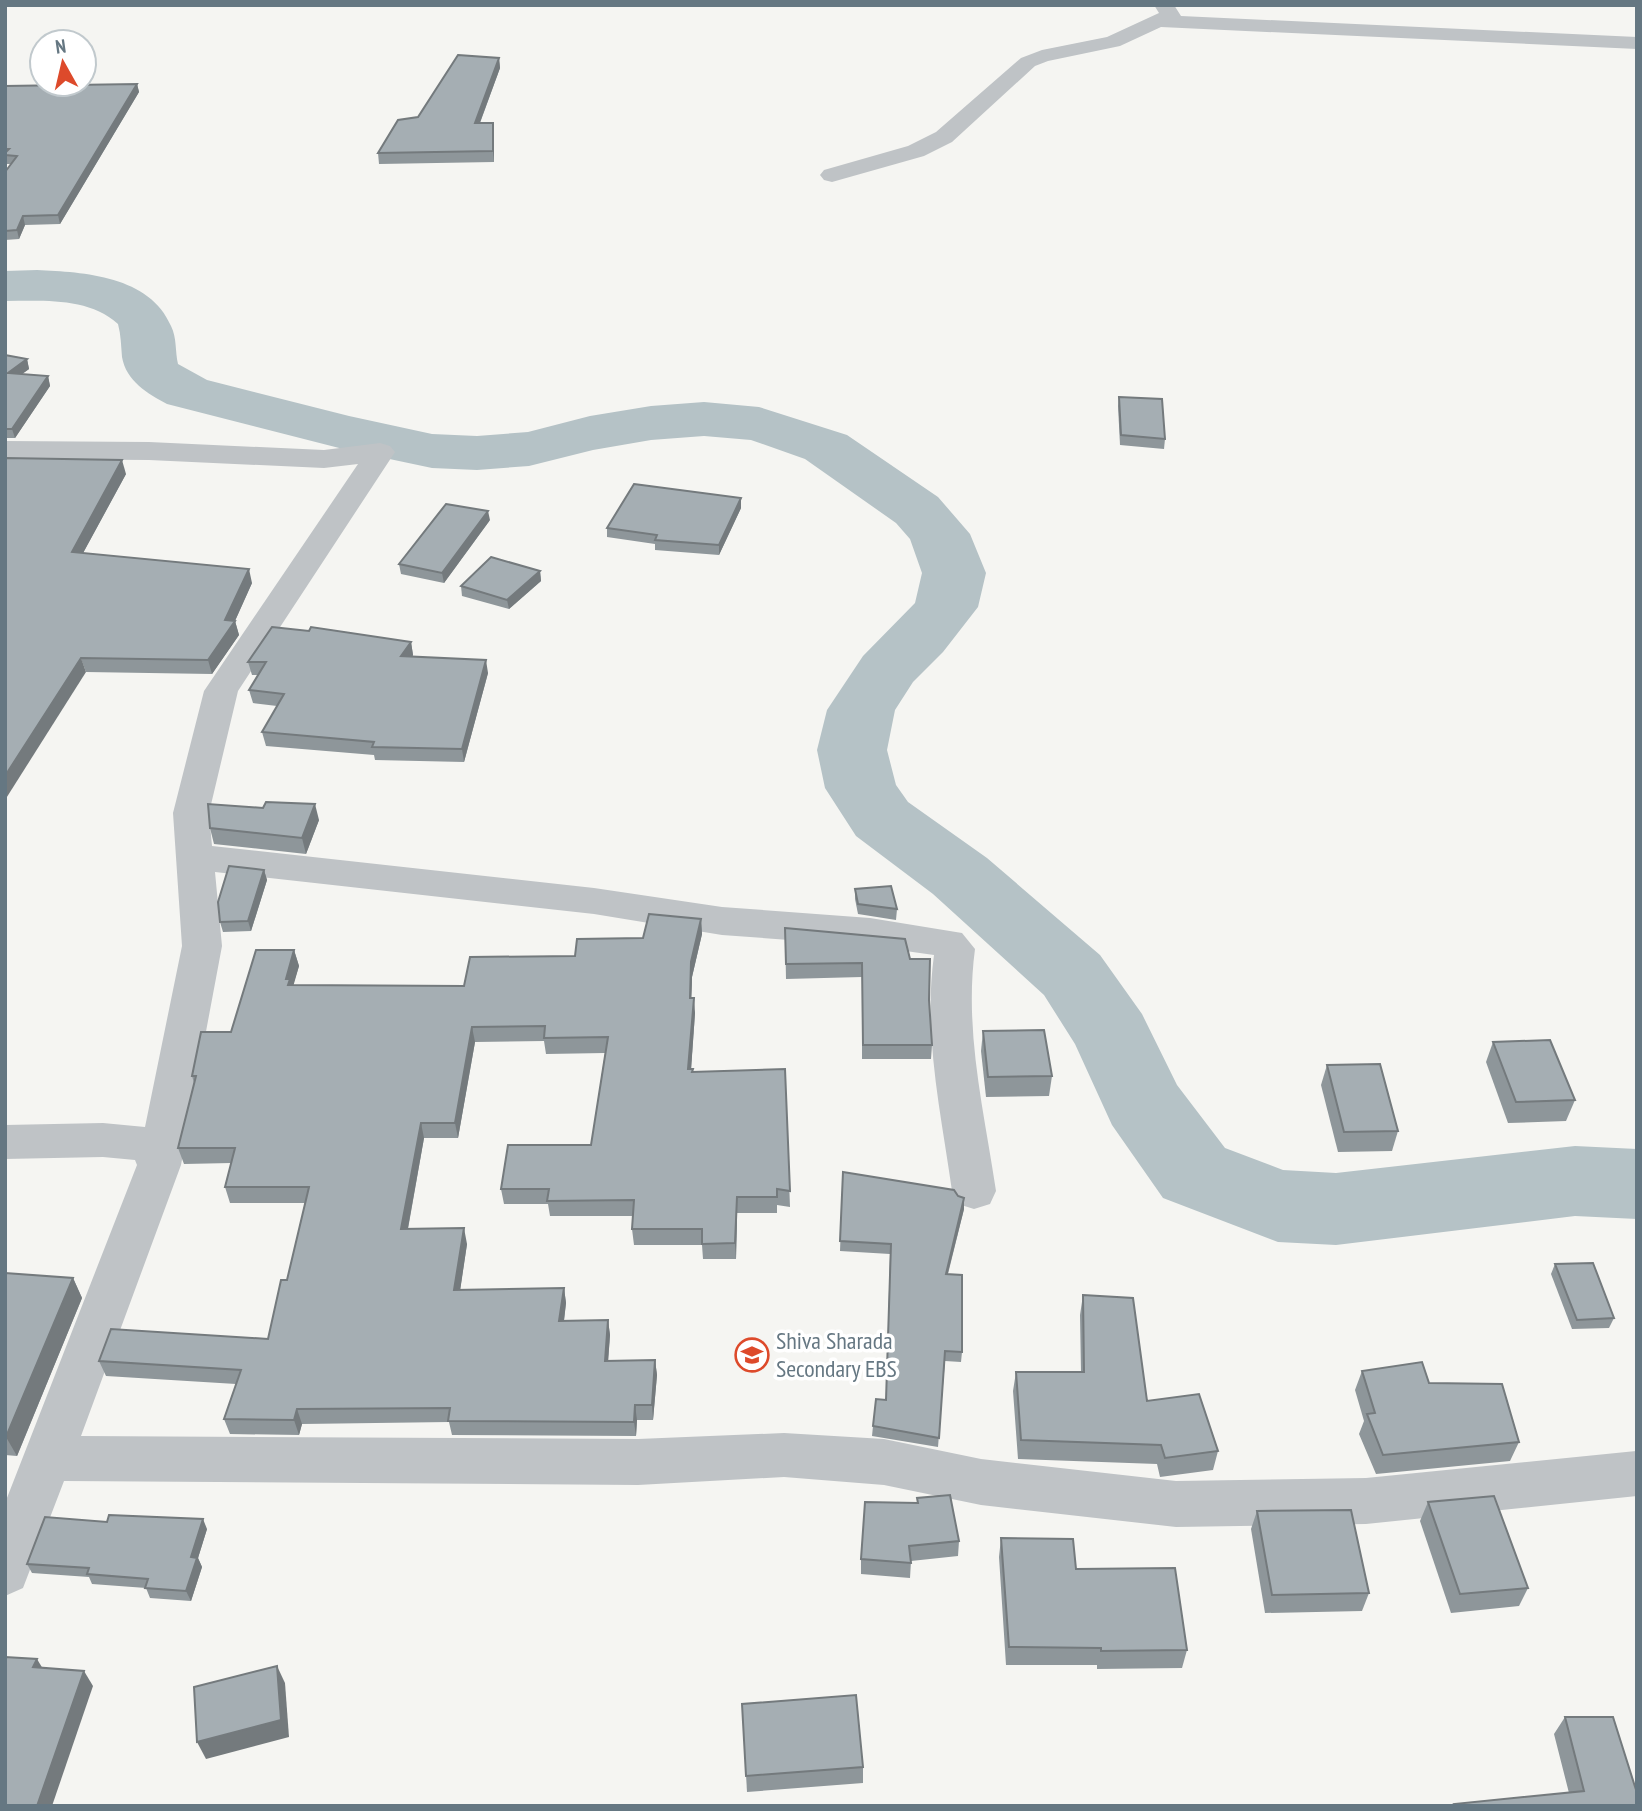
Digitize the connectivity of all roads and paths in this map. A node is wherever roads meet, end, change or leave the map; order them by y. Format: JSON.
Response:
{"nodes":[{"id":1,"x":1163,"y":13,"type":"edge"},
{"id":2,"x":1637,"y":43,"type":"edge"},
{"id":3,"x":832,"y":175,"type":"dead end"},
{"id":4,"x":5,"y":450,"type":"edge"},
{"id":5,"x":195,"y":857,"type":"junction"},
{"id":6,"x":5,"y":1142,"type":"edge"},
{"id":7,"x":159,"y":1164,"type":"junction"},
{"id":8,"x":974,"y":1191,"type":"dead end"},
{"id":9,"x":48,"y":1458,"type":"junction"},
{"id":10,"x":1636,"y":1474,"type":"edge"},
{"id":11,"x":5,"y":1571,"type":"edge"}],
"edges":[{"from":1,"to":2,"type":"street"},
{"from":1,"to":3,"type":"street"},
{"from":4,"to":5,"type":"street"},
{"from":5,"to":7,"type":"street"},
{"from":5,"to":8,"type":"street"},
{"from":6,"to":7,"type":"street"},
{"from":7,"to":9,"type":"street"},
{"from":9,"to":10,"type":"street"},
{"from":9,"to":11,"type":"street"}]}
